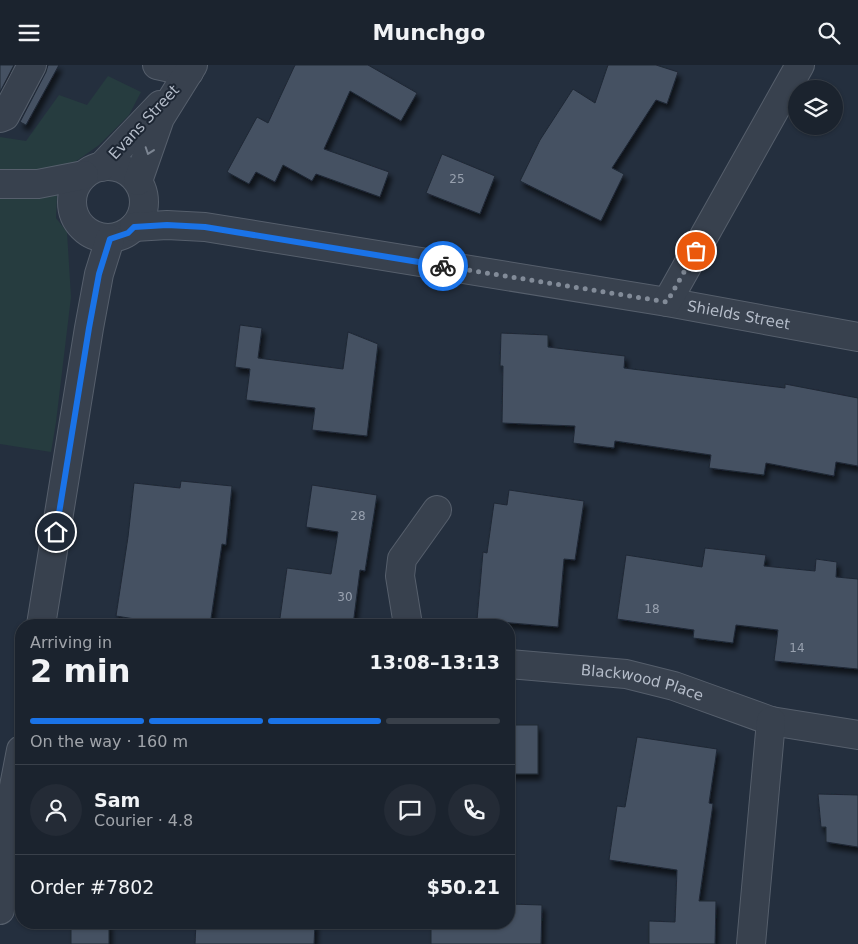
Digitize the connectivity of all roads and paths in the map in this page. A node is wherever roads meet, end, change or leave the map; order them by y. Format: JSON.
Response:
{"nodes":[{"id":1,"x":32,"y":65,"type":"edge"},
{"id":2,"x":157,"y":65,"type":"edge"},
{"id":3,"x":800,"y":65,"type":"edge"},
{"id":4,"x":190,"y":71,"type":"edge"},
{"id":5,"x":0,"y":118,"type":"edge"},
{"id":6,"x":92,"y":171,"type":"junction"},
{"id":7,"x":0,"y":184,"type":"edge"},
{"id":8,"x":141,"y":188,"type":"junction"},
{"id":9,"x":0,"y":190,"type":"edge"},
{"id":10,"x":77,"y":219,"type":"junction"},
{"id":11,"x":134,"y":227,"type":"junction"},
{"id":12,"x":205,"y":227,"type":"junction"},
{"id":13,"x":110,"y":239,"type":"junction"},
{"id":14,"x":667,"y":302,"type":"junction"},
{"id":15,"x":89,"y":328,"type":"junction"},
{"id":16,"x":858,"y":337,"type":"edge"},
{"id":17,"x":437,"y":510,"type":"dead end"},
{"id":18,"x":42,"y":619,"type":"edge"},
{"id":19,"x":407,"y":619,"type":"edge"},
{"id":20,"x":515,"y":665,"type":"edge"},
{"id":21,"x":771,"y":721,"type":"junction"},
{"id":22,"x":858,"y":735,"type":"edge"},
{"id":23,"x":15,"y":771,"type":"edge"},
{"id":24,"x":6,"y":802,"type":"edge"},
{"id":25,"x":0,"y":910,"type":"edge"},
{"id":26,"x":751,"y":944,"type":"edge"}],
"edges":[{"from":1,"to":5,"type":"street"},
{"from":2,"to":4,"type":"street"},
{"from":3,"to":14,"type":"street"},
{"from":4,"to":6,"type":"street","name":"Evans Street"},
{"from":4,"to":8,"type":"street","name":"Evans Street","one_way":true},
{"from":6,"to":7,"type":"street"},
{"from":6,"to":8,"type":"street"},
{"from":6,"to":10,"type":"street"},
{"from":8,"to":11,"type":"street"},
{"from":8,"to":12,"type":"street","name":"Shields Street"},
{"from":9,"to":10,"type":"street"},
{"from":10,"to":13,"type":"street"},
{"from":10,"to":15,"type":"street"},
{"from":11,"to":12,"type":"street","name":"Shields Street"},
{"from":11,"to":13,"type":"street"},
{"from":12,"to":14,"type":"street","name":"Shields Street"},
{"from":13,"to":15,"type":"street"},
{"from":14,"to":16,"type":"street","name":"Shields Street"},
{"from":15,"to":18,"type":"street"},
{"from":17,"to":19,"type":"street"},
{"from":20,"to":21,"type":"street","name":"Blackwood Place"},
{"from":21,"to":22,"type":"street","name":"Blackwood Place"},
{"from":21,"to":26,"type":"street"},
{"from":23,"to":24,"type":"street"},
{"from":24,"to":25,"type":"street"}]}
